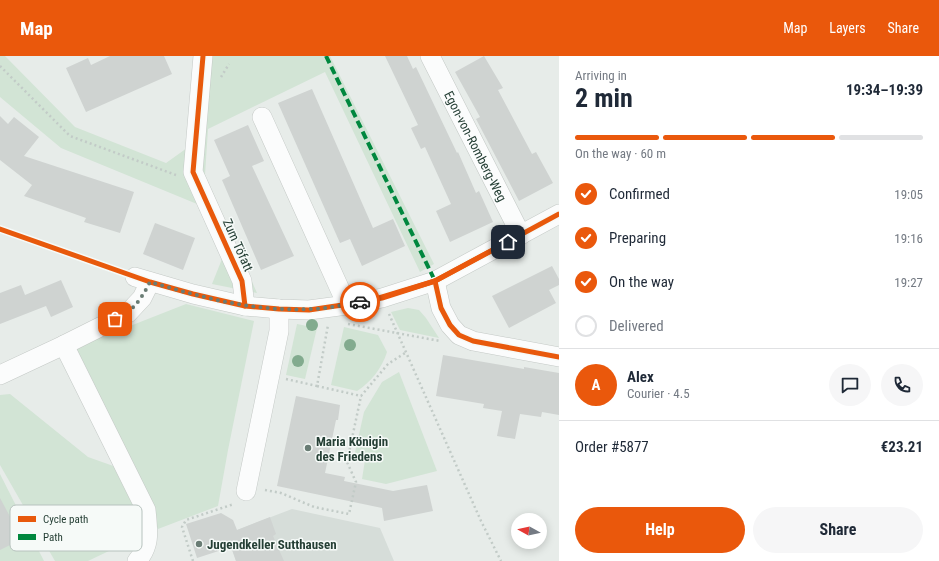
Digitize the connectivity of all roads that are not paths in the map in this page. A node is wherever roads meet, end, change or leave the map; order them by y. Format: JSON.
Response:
{"nodes":[{"id":1,"x":203,"y":56,"type":"edge"},
{"id":2,"x":430,"y":56,"type":"edge"},
{"id":3,"x":262,"y":117,"type":"dead end"},
{"id":4,"x":559,"y":214,"type":"edge"},
{"id":5,"x":521,"y":235,"type":"junction"},
{"id":6,"x":435,"y":281,"type":"junction"},
{"id":7,"x":347,"y":305,"type":"junction"},
{"id":8,"x":245,"y":306,"type":"junction"},
{"id":9,"x":279,"y":309,"type":"junction"},
{"id":10,"x":64,"y":345,"type":"junction"},
{"id":11,"x":559,"y":357,"type":"edge"},
{"id":12,"x":0,"y":375,"type":"edge"},
{"id":13,"x":246,"y":491,"type":"road end"},
{"id":14,"x":137,"y":561,"type":"edge"}],
"edges":[{"from":1,"to":8,"type":"street","name":"Zum Töfatt"},
{"from":2,"to":5,"type":"street","name":"Egon-von-Romberg-Weg"},
{"from":3,"to":7,"type":"street"},
{"from":4,"to":5,"type":"street"},
{"from":5,"to":6,"type":"street"},
{"from":6,"to":7,"type":"street"},
{"from":6,"to":11,"type":"street"},
{"from":7,"to":9,"type":"street"},
{"from":8,"to":9,"type":"street"},
{"from":8,"to":10,"type":"street"},
{"from":9,"to":13,"type":"street"},
{"from":10,"to":12,"type":"street"},
{"from":10,"to":14,"type":"street"}]}
